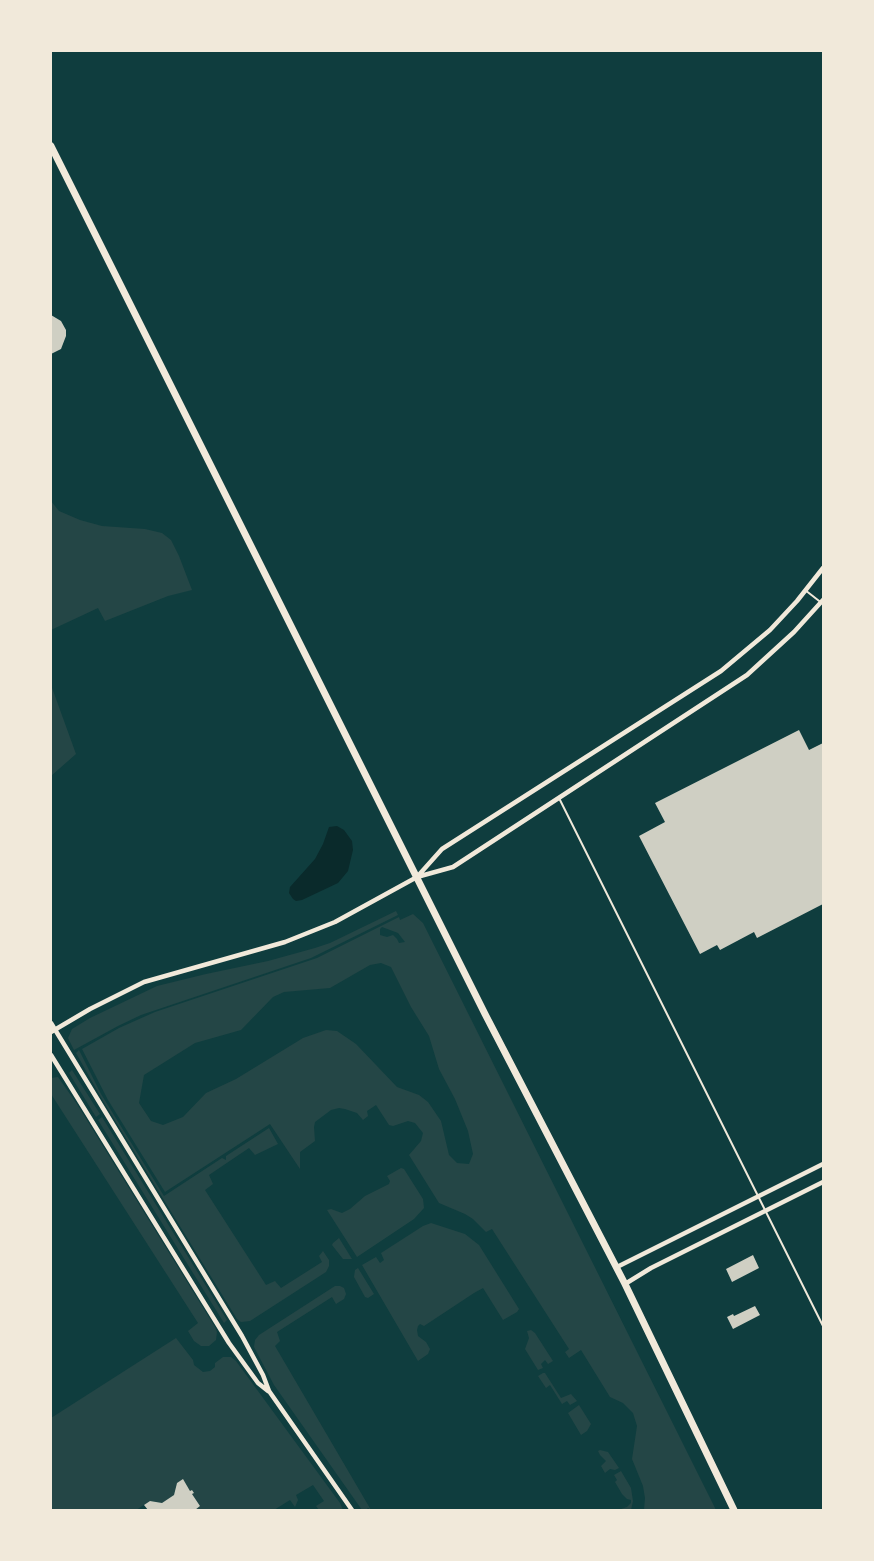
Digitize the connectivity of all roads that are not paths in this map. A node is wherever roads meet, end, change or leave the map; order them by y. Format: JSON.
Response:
{"nodes":[{"id":1,"x":51,"y":146,"type":"edge"},
{"id":2,"x":823,"y":568,"type":"edge"},
{"id":3,"x":806,"y":590,"type":"junction"},
{"id":4,"x":822,"y":602,"type":"edge"},
{"id":5,"x":558,"y":798,"type":"junction"},
{"id":6,"x":417,"y":877,"type":"junction"},
{"id":7,"x":51,"y":1023,"type":"edge"},
{"id":8,"x":54,"y":1031,"type":"edge"},
{"id":9,"x":51,"y":1055,"type":"edge"},
{"id":10,"x":823,"y":1164,"type":"edge"},
{"id":11,"x":823,"y":1182,"type":"edge"},
{"id":12,"x":758,"y":1197,"type":"junction"},
{"id":13,"x":765,"y":1211,"type":"junction"},
{"id":14,"x":617,"y":1267,"type":"junction"},
{"id":15,"x":625,"y":1284,"type":"junction"},
{"id":16,"x":823,"y":1326,"type":"edge"},
{"id":17,"x":269,"y":1392,"type":"junction"},
{"id":18,"x":352,"y":1510,"type":"edge"},
{"id":19,"x":734,"y":1510,"type":"edge"}],
"edges":[{"from":1,"to":6,"type":"main road"},
{"from":2,"to":3,"type":"street"},
{"from":3,"to":4,"type":"lane"},
{"from":3,"to":6,"type":"street"},
{"from":4,"to":5,"type":"street"},
{"from":5,"to":6,"type":"street"},
{"from":5,"to":12,"type":"lane"},
{"from":6,"to":8,"type":"street"},
{"from":6,"to":14,"type":"main road"},
{"from":7,"to":8,"type":"street"},
{"from":8,"to":17,"type":"street"},
{"from":9,"to":17,"type":"street"},
{"from":10,"to":12,"type":"street"},
{"from":11,"to":13,"type":"street"},
{"from":12,"to":13,"type":"lane"},
{"from":12,"to":14,"type":"street"},
{"from":13,"to":15,"type":"street"},
{"from":13,"to":16,"type":"lane"},
{"from":14,"to":15,"type":"main road"},
{"from":15,"to":19,"type":"main road"},
{"from":17,"to":18,"type":"street"}]}
